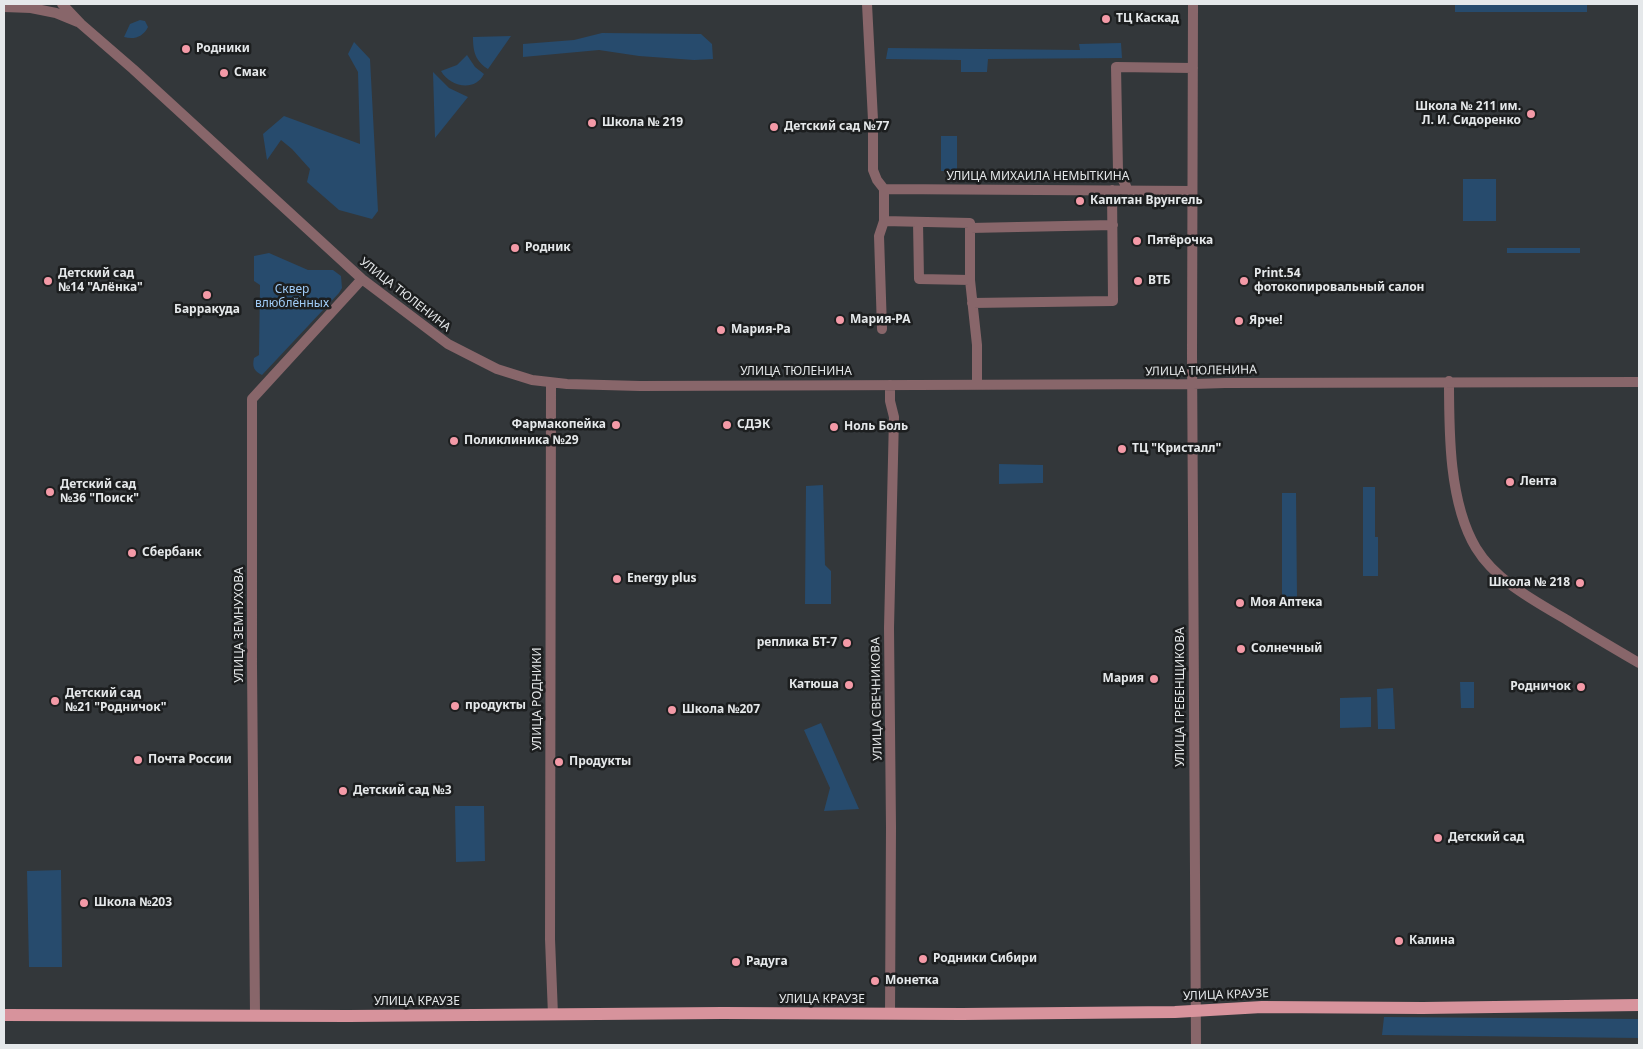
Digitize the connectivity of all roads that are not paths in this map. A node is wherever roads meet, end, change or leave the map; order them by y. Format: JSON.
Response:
{"nodes":[{"id":1,"x":62,"y":4,"type":"edge"},
{"id":2,"x":867,"y":4,"type":"edge"},
{"id":3,"x":1193,"y":4,"type":"edge"},
{"id":4,"x":4,"y":7,"type":"edge"},
{"id":5,"x":81,"y":24,"type":"junction"},
{"id":6,"x":1193,"y":68,"type":"junction"},
{"id":7,"x":1126,"y":186,"type":"dead end"},
{"id":8,"x":884,"y":189,"type":"junction"},
{"id":9,"x":1112,"y":190,"type":"junction"},
{"id":10,"x":1192,"y":190,"type":"junction"},
{"id":11,"x":884,"y":221,"type":"junction"},
{"id":12,"x":918,"y":222,"type":"junction"},
{"id":13,"x":1113,"y":225,"type":"junction"},
{"id":14,"x":970,"y":228,"type":"junction"},
{"id":15,"x":362,"y":279,"type":"junction"},
{"id":16,"x":970,"y":280,"type":"junction"},
{"id":17,"x":972,"y":303,"type":"junction"},
{"id":18,"x":882,"y":329,"type":"dead end"},
{"id":19,"x":1449,"y":381,"type":"junction"},
{"id":20,"x":1639,"y":382,"type":"edge"},
{"id":21,"x":551,"y":383,"type":"junction"},
{"id":22,"x":977,"y":384,"type":"junction"},
{"id":23,"x":1193,"y":384,"type":"junction"},
{"id":24,"x":890,"y":385,"type":"junction"},
{"id":25,"x":1639,"y":663,"type":"edge"},
{"id":26,"x":1639,"y":1004,"type":"edge"},
{"id":27,"x":1196,"y":1010,"type":"junction"},
{"id":28,"x":890,"y":1014,"type":"junction"},
{"id":29,"x":4,"y":1015,"type":"edge"},
{"id":30,"x":255,"y":1015,"type":"junction"},
{"id":31,"x":553,"y":1015,"type":"junction"},
{"id":32,"x":1196,"y":1045,"type":"edge"}],
"edges":[{"from":1,"to":5,"type":"street"},
{"from":2,"to":8,"type":"street"},
{"from":3,"to":6,"type":"street","name":"УЛИЦА ГРЕБЕНЩИКОВА"},
{"from":4,"to":5,"type":"street"},
{"from":5,"to":15,"type":"street","name":"УЛИЦА ТЮЛЕНИНА"},
{"from":6,"to":7,"type":"street"},
{"from":6,"to":10,"type":"street","name":"УЛИЦА ГРЕБЕНЩИКОВА"},
{"from":8,"to":9,"type":"street","name":"УЛИЦА МИХАИЛА НЕМЫТКИНА"},
{"from":8,"to":11,"type":"street"},
{"from":9,"to":10,"type":"street","name":"УЛИЦА МИХАИЛА НЕМЫТКИНА"},
{"from":9,"to":13,"type":"street"},
{"from":10,"to":23,"type":"street","name":"УЛИЦА ГРЕБЕНЩИКОВА"},
{"from":11,"to":12,"type":"street"},
{"from":11,"to":18,"type":"street"},
{"from":12,"to":14,"type":"street"},
{"from":12,"to":16,"type":"street"},
{"from":13,"to":14,"type":"street"},
{"from":13,"to":17,"type":"street"},
{"from":14,"to":16,"type":"street"},
{"from":15,"to":21,"type":"street","name":"УЛИЦА ТЮЛЕНИНА"},
{"from":15,"to":30,"type":"street","name":"УЛИЦА ЗЕМНУХОВА"},
{"from":16,"to":17,"type":"street"},
{"from":17,"to":22,"type":"street"},
{"from":19,"to":20,"type":"street","name":"УЛИЦА ТЮЛЕНИНА"},
{"from":19,"to":23,"type":"street","name":"УЛИЦА ТЮЛЕНИНА"},
{"from":19,"to":25,"type":"street"},
{"from":21,"to":24,"type":"street","name":"УЛИЦА ТЮЛЕНИНА"},
{"from":21,"to":31,"type":"street","name":"УЛИЦА РОДНИКИ"},
{"from":22,"to":23,"type":"street","name":"УЛИЦА ТЮЛЕНИНА"},
{"from":22,"to":24,"type":"street","name":"УЛИЦА ТЮЛЕНИНА"},
{"from":23,"to":27,"type":"street","name":"УЛИЦА ГРЕБЕНЩИКОВА"},
{"from":24,"to":28,"type":"street","name":"УЛИЦА СВЕЧНИКОВА"},
{"from":26,"to":27,"type":"main road","name":"УЛИЦА КРАУЗЕ"},
{"from":27,"to":28,"type":"main road","name":"УЛИЦА КРАУЗЕ"},
{"from":27,"to":32,"type":"street","name":"УЛИЦА ГРЕБЕНЩИКОВА"},
{"from":28,"to":31,"type":"main road","name":"УЛИЦА КРАУЗЕ"},
{"from":29,"to":30,"type":"main road","name":"УЛИЦА КРАУЗЕ"},
{"from":30,"to":31,"type":"main road","name":"УЛИЦА КРАУЗЕ"}]}
